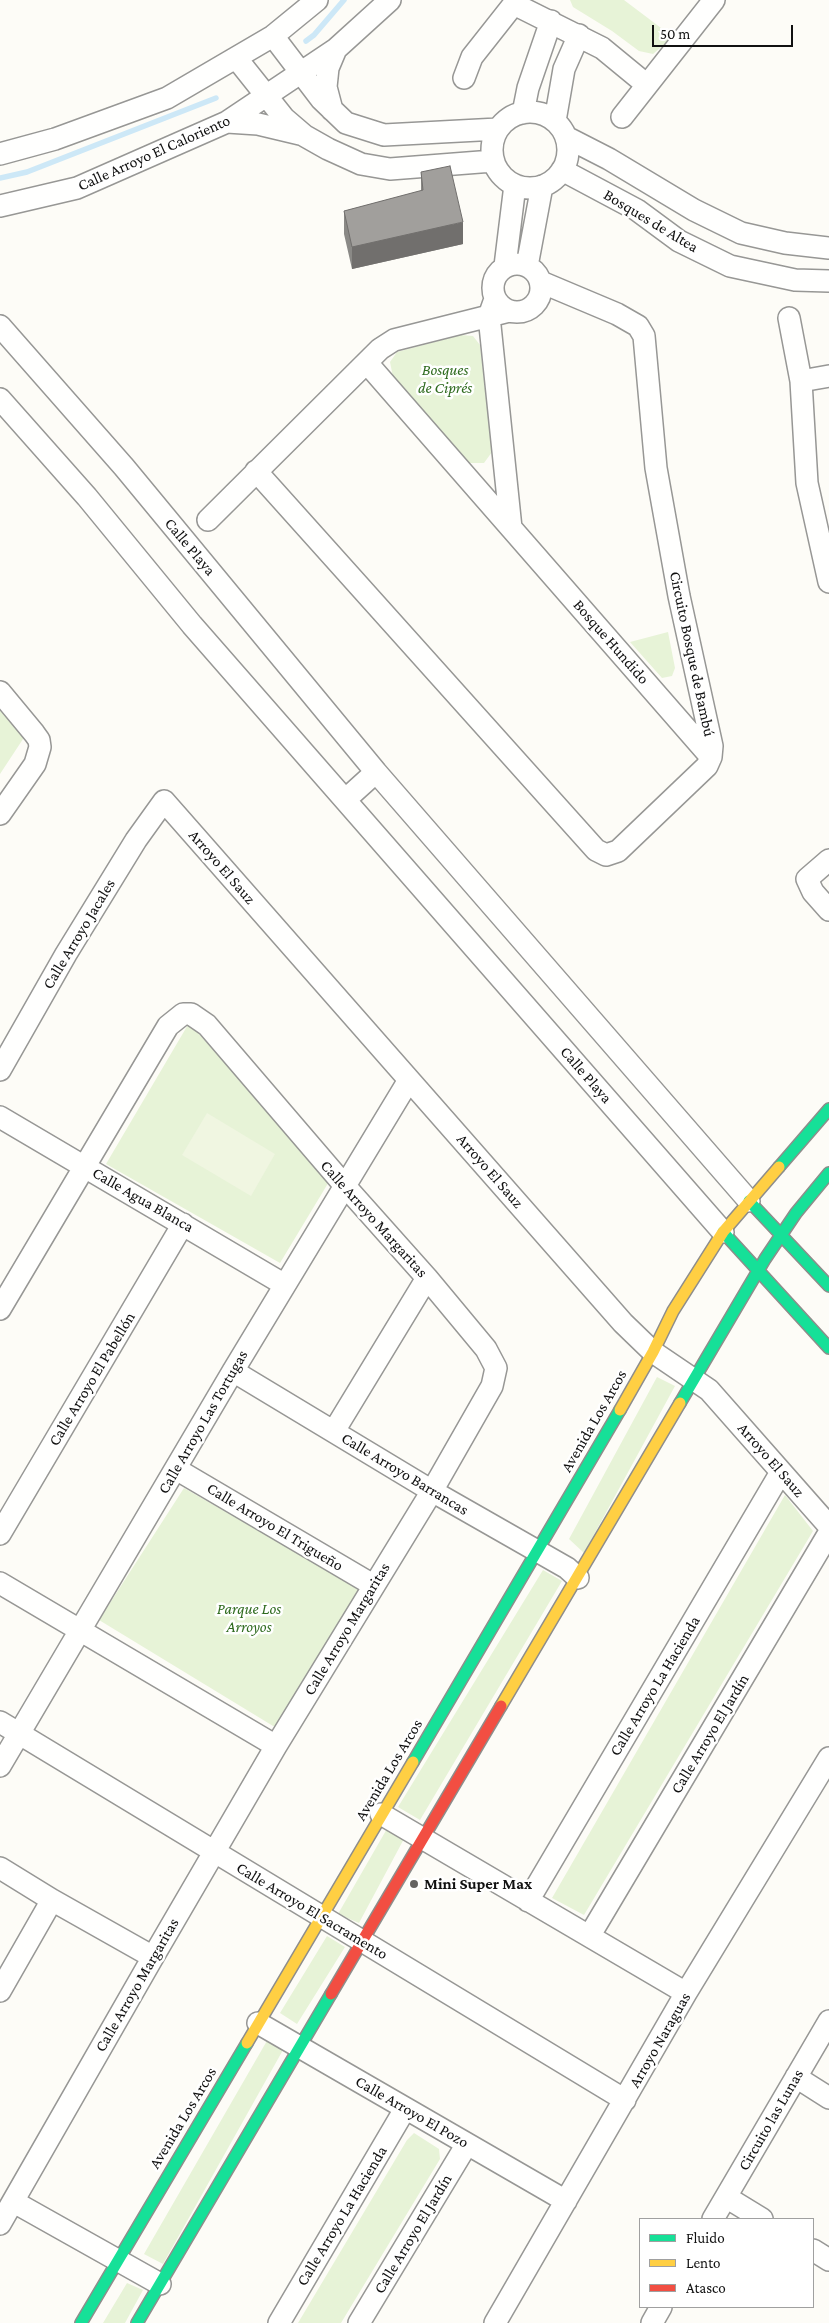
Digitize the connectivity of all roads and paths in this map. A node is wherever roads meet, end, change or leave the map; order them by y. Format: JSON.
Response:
{"nodes":[{"id":1,"x":317,"y":0,"type":"edge"},
{"id":2,"x":390,"y":0,"type":"edge"},
{"id":3,"x":714,"y":0,"type":"edge"},
{"id":4,"x":515,"y":2,"type":"edge"},
{"id":5,"x":551,"y":21,"type":"junction"},
{"id":6,"x":579,"y":35,"type":"junction"},
{"id":7,"x":273,"y":36,"type":"junction"},
{"id":8,"x":336,"y":49,"type":"junction"},
{"id":9,"x":237,"y":59,"type":"junction"},
{"id":10,"x":301,"y":72,"type":"junction"},
{"id":11,"x":464,"y":78,"type":"dead end"},
{"id":12,"x":647,"y":85,"type":"junction"},
{"id":13,"x":266,"y":96,"type":"junction"},
{"id":14,"x":332,"y":110,"type":"junction"},
{"id":15,"x":523,"y":113,"type":"junction"},
{"id":16,"x":622,"y":117,"type":"dead end"},
{"id":17,"x":227,"y":122,"type":"junction"},
{"id":18,"x":498,"y":129,"type":"junction"},
{"id":19,"x":560,"y":129,"type":"junction"},
{"id":20,"x":370,"y":131,"type":"junction"},
{"id":21,"x":305,"y":136,"type":"junction"},
{"id":22,"x":0,"y":154,"type":"edge"},
{"id":23,"x":493,"y":162,"type":"junction"},
{"id":24,"x":361,"y":164,"type":"junction"},
{"id":25,"x":562,"y":170,"type":"junction"},
{"id":26,"x":515,"y":185,"type":"junction"},
{"id":27,"x":542,"y":186,"type":"junction"},
{"id":28,"x":0,"y":206,"type":"edge"},
{"id":29,"x":829,"y":248,"type":"edge"},
{"id":30,"x":505,"y":266,"type":"junction"},
{"id":31,"x":527,"y":266,"type":"junction"},
{"id":32,"x":829,"y":281,"type":"edge"},
{"id":33,"x":539,"y":291,"type":"junction"},
{"id":34,"x":498,"y":309,"type":"junction"},
{"id":35,"x":789,"y":318,"type":"dead end"},
{"id":36,"x":0,"y":326,"type":"edge"},
{"id":37,"x":367,"y":363,"type":"junction"},
{"id":38,"x":829,"y":376,"type":"edge"},
{"id":39,"x":801,"y":381,"type":"junction"},
{"id":40,"x":0,"y":399,"type":"edge"},
{"id":41,"x":256,"y":471,"type":"junction"},
{"id":42,"x":208,"y":520,"type":"dead end"},
{"id":43,"x":511,"y":528,"type":"junction"},
{"id":44,"x":829,"y":582,"type":"edge"},
{"id":45,"x":0,"y":692,"type":"edge"},
{"id":46,"x":711,"y":757,"type":"junction"},
{"id":47,"x":376,"y":772,"type":"junction"},
{"id":48,"x":345,"y":800,"type":"junction"},
{"id":49,"x":164,"y":801,"type":"joint"},
{"id":50,"x":0,"y":813,"type":"edge"},
{"id":51,"x":829,"y":860,"type":"edge"},
{"id":52,"x":829,"y":910,"type":"edge"},
{"id":53,"x":0,"y":1070,"type":"edge"},
{"id":54,"x":409,"y":1080,"type":"junction"},
{"id":55,"x":829,"y":1109,"type":"edge"},
{"id":56,"x":0,"y":1117,"type":"edge"},
{"id":57,"x":84,"y":1166,"type":"junction"},
{"id":58,"x":829,"y":1173,"type":"edge"},
{"id":59,"x":345,"y":1186,"type":"junction"},
{"id":60,"x":749,"y":1201,"type":"junction"},
{"id":61,"x":183,"y":1224,"type":"junction"},
{"id":62,"x":723,"y":1232,"type":"junction"},
{"id":63,"x":782,"y":1234,"type":"junction"},
{"id":64,"x":758,"y":1272,"type":"junction"},
{"id":65,"x":427,"y":1278,"type":"junction"},
{"id":66,"x":285,"y":1285,"type":"junction"},
{"id":67,"x":829,"y":1286,"type":"edge"},
{"id":68,"x":0,"y":1309,"type":"edge"},
{"id":69,"x":796,"y":1310,"type":"junction"},
{"id":70,"x":814,"y":1315,"type":"dead end"},
{"id":71,"x":829,"y":1348,"type":"edge"},
{"id":72,"x":654,"y":1352,"type":"junction"},
{"id":73,"x":233,"y":1371,"type":"junction"},
{"id":74,"x":695,"y":1379,"type":"junction"},
{"id":75,"x":334,"y":1431,"type":"junction"},
{"id":76,"x":176,"y":1469,"type":"junction"},
{"id":77,"x":782,"y":1472,"type":"junction"},
{"id":78,"x":432,"y":1491,"type":"junction"},
{"id":79,"x":829,"y":1526,"type":"edge"},
{"id":80,"x":0,"y":1534,"type":"edge"},
{"id":81,"x":829,"y":1534,"type":"edge"},
{"id":82,"x":537,"y":1552,"type":"junction"},
{"id":83,"x":578,"y":1578,"type":"junction"},
{"id":84,"x":0,"y":1583,"type":"edge"},
{"id":85,"x":373,"y":1585,"type":"junction"},
{"id":86,"x":79,"y":1630,"type":"junction"},
{"id":87,"x":0,"y":1722,"type":"edge"},
{"id":88,"x":19,"y":1734,"type":"junction"},
{"id":89,"x":276,"y":1746,"type":"junction"},
{"id":90,"x":829,"y":1758,"type":"edge"},
{"id":91,"x":0,"y":1766,"type":"edge"},
{"id":92,"x":381,"y":1814,"type":"junction"},
{"id":93,"x":423,"y":1839,"type":"junction"},
{"id":94,"x":214,"y":1853,"type":"junction"},
{"id":95,"x":0,"y":1868,"type":"edge"},
{"id":96,"x":52,"y":1900,"type":"junction"},
{"id":97,"x":528,"y":1901,"type":"junction"},
{"id":98,"x":321,"y":1916,"type":"junction"},
{"id":99,"x":590,"y":1935,"type":"junction"},
{"id":100,"x":363,"y":1940,"type":"junction"},
{"id":101,"x":152,"y":1957,"type":"junction"},
{"id":102,"x":0,"y":1991,"type":"edge"},
{"id":103,"x":686,"y":1993,"type":"junction"},
{"id":104,"x":829,"y":2021,"type":"edge"},
{"id":105,"x":258,"y":2023,"type":"junction"},
{"id":106,"x":300,"y":2047,"type":"junction"},
{"id":107,"x":796,"y":2077,"type":"junction"},
{"id":108,"x":829,"y":2098,"type":"edge"},
{"id":109,"x":625,"y":2100,"type":"junction"},
{"id":110,"x":405,"y":2109,"type":"junction"},
{"id":111,"x":467,"y":2144,"type":"junction"},
{"id":112,"x":726,"y":2197,"type":"junction"},
{"id":113,"x":14,"y":2202,"type":"junction"},
{"id":114,"x":566,"y":2202,"type":"junction"},
{"id":115,"x":714,"y":2218,"type":"edge"},
{"id":116,"x":760,"y":2218,"type":"edge"},
{"id":117,"x":0,"y":2224,"type":"edge"},
{"id":118,"x":814,"y":2251,"type":"edge"},
{"id":119,"x":118,"y":2260,"type":"junction"},
{"id":120,"x":829,"y":2260,"type":"edge"},
{"id":121,"x":160,"y":2284,"type":"junction"},
{"id":122,"x":81,"y":2323,"type":"edge"},
{"id":123,"x":137,"y":2323,"type":"edge"},
{"id":124,"x":279,"y":2323,"type":"edge"},
{"id":125,"x":359,"y":2323,"type":"edge"},
{"id":126,"x":494,"y":2323,"type":"edge"}],
"edges":[{"from":1,"to":7,"type":"street"},
{"from":2,"to":8,"type":"street","name":"Calle Arroyo El Caloriento"},
{"from":3,"to":12,"type":"street"},
{"from":4,"to":5,"type":"street"},
{"from":4,"to":11,"type":"street"},
{"from":5,"to":6,"type":"street"},
{"from":5,"to":15,"type":"street"},
{"from":6,"to":12,"type":"street"},
{"from":6,"to":19,"type":"street"},
{"from":7,"to":9,"type":"street"},
{"from":7,"to":10,"type":"street"},
{"from":8,"to":10,"type":"street","name":"Calle Arroyo El Caloriento"},
{"from":8,"to":14,"type":"street"},
{"from":9,"to":13,"type":"street"},
{"from":9,"to":22,"type":"street"},
{"from":10,"to":13,"type":"street","name":"Calle Arroyo El Caloriento"},
{"from":10,"to":14,"type":"street"},
{"from":12,"to":16,"type":"street"},
{"from":13,"to":17,"type":"street","name":"Calle Arroyo El Caloriento"},
{"from":13,"to":21,"type":"street"},
{"from":14,"to":20,"type":"street"},
{"from":15,"to":18,"type":"street"},
{"from":15,"to":19,"type":"street"},
{"from":17,"to":21,"type":"street"},
{"from":17,"to":28,"type":"street","name":"Calle Arroyo El Caloriento"},
{"from":18,"to":20,"type":"street"},
{"from":18,"to":23,"type":"street"},
{"from":19,"to":25,"type":"street"},
{"from":19,"to":29,"type":"street","name":"Bosques de Altea"},
{"from":20,"to":24,"type":"street"},
{"from":21,"to":24,"type":"street"},
{"from":23,"to":24,"type":"street"},
{"from":23,"to":26,"type":"street"},
{"from":25,"to":27,"type":"street"},
{"from":25,"to":32,"type":"street","name":"Bosques de Altea"},
{"from":26,"to":27,"type":"street"},
{"from":26,"to":30,"type":"street"},
{"from":27,"to":31,"type":"street"},
{"from":30,"to":31,"type":"street"},
{"from":30,"to":34,"type":"street"},
{"from":31,"to":33,"type":"street"},
{"from":33,"to":34,"type":"street"},
{"from":33,"to":46,"type":"street","name":"Circuito Bosque de Bambú"},
{"from":34,"to":37,"type":"street"},
{"from":34,"to":43,"type":"street"},
{"from":35,"to":39,"type":"street"},
{"from":36,"to":47,"type":"street","name":"Calle Playa"},
{"from":37,"to":41,"type":"street"},
{"from":37,"to":43,"type":"street","name":"Bosque Hundido"},
{"from":38,"to":39,"type":"street"},
{"from":39,"to":44,"type":"street"},
{"from":40,"to":48,"type":"street","name":"Calle Playa"},
{"from":41,"to":42,"type":"street"},
{"from":41,"to":46,"type":"street","name":"Circuito Bosque de Bambú"},
{"from":43,"to":46,"type":"street","name":"Bosque Hundido"},
{"from":45,"to":50,"type":"street"},
{"from":47,"to":48,"type":"street"},
{"from":47,"to":60,"type":"street","name":"Calle Playa"},
{"from":48,"to":62,"type":"street","name":"Calle Playa"},
{"from":49,"to":53,"type":"street","name":"Calle Arroyo Jacales"},
{"from":49,"to":54,"type":"street","name":"Arroyo El Sauz"},
{"from":51,"to":52,"type":"street"},
{"from":54,"to":59,"type":"street","name":"Calle Arroyo Las Tortugas"},
{"from":54,"to":72,"type":"street","name":"Arroyo El Sauz"},
{"from":55,"to":60,"type":"street","name":"Avenida Los Arcos"},
{"from":56,"to":57,"type":"street","name":"Calle Agua Blanca"},
{"from":57,"to":59,"type":"street","name":"Calle Arroyo Margaritas"},
{"from":57,"to":61,"type":"street","name":"Calle Agua Blanca"},
{"from":57,"to":68,"type":"street","name":"Calle Arroyo Margaritas"},
{"from":58,"to":63,"type":"street"},
{"from":59,"to":65,"type":"street","name":"Calle Arroyo Margaritas"},
{"from":59,"to":66,"type":"street","name":"Calle Arroyo Las Tortugas"},
{"from":60,"to":62,"type":"street","name":"Avenida Los Arcos"},
{"from":60,"to":63,"type":"street","name":"Calle Playa"},
{"from":61,"to":66,"type":"street","name":"Calle Agua Blanca"},
{"from":61,"to":80,"type":"street","name":"Calle Arroyo El Pabellón"},
{"from":62,"to":64,"type":"street","name":"Calle Playa"},
{"from":62,"to":72,"type":"street","name":"Avenida Los Arcos"},
{"from":63,"to":64,"type":"street"},
{"from":63,"to":67,"type":"street","name":"Calle Playa"},
{"from":64,"to":69,"type":"street","name":"Calle Playa"},
{"from":64,"to":74,"type":"street"},
{"from":65,"to":75,"type":"street"},
{"from":65,"to":78,"type":"street","name":"Calle Arroyo Margaritas"},
{"from":66,"to":73,"type":"street","name":"Calle Arroyo Las Tortugas"},
{"from":69,"to":70,"type":"street"},
{"from":69,"to":71,"type":"street","name":"Calle Playa"},
{"from":72,"to":74,"type":"street","name":"Arroyo El Sauz"},
{"from":72,"to":82,"type":"street","name":"Avenida Los Arcos"},
{"from":73,"to":75,"type":"street","name":"Calle Arroyo Barrancas"},
{"from":73,"to":76,"type":"street","name":"Calle Arroyo Las Tortugas"},
{"from":74,"to":77,"type":"street","name":"Arroyo El Sauz"},
{"from":74,"to":83,"type":"street"},
{"from":75,"to":78,"type":"street","name":"Calle Arroyo Barrancas"},
{"from":76,"to":85,"type":"street","name":"Calle Arroyo El Trigueño"},
{"from":76,"to":86,"type":"street","name":"Calle Arroyo Las Tortugas"},
{"from":77,"to":79,"type":"street","name":"Arroyo El Sauz"},
{"from":77,"to":97,"type":"street","name":"Calle Arroyo La Hacienda"},
{"from":78,"to":82,"type":"street","name":"Calle Arroyo Barrancas"},
{"from":78,"to":85,"type":"street","name":"Calle Arroyo Margaritas"},
{"from":81,"to":99,"type":"street","name":"Calle Arroyo El Jardín"},
{"from":82,"to":83,"type":"street","name":"Calle Arroyo Barrancas"},
{"from":82,"to":92,"type":"street","name":"Avenida Los Arcos"},
{"from":83,"to":93,"type":"street"},
{"from":84,"to":86,"type":"street"},
{"from":85,"to":89,"type":"street","name":"Calle Arroyo Margaritas"},
{"from":86,"to":88,"type":"street","name":"Calle Arroyo Las Tortugas"},
{"from":86,"to":89,"type":"street"},
{"from":87,"to":88,"type":"street","name":"Calle Arroyo El Sacramento"},
{"from":88,"to":91,"type":"street","name":"Calle Arroyo Las Tortugas"},
{"from":88,"to":94,"type":"street","name":"Calle Arroyo El Sacramento"},
{"from":89,"to":94,"type":"street","name":"Calle Arroyo Margaritas"},
{"from":90,"to":103,"type":"street","name":"Arroyo Naraguas"},
{"from":92,"to":93,"type":"street"},
{"from":92,"to":98,"type":"street","name":"Avenida Los Arcos"},
{"from":93,"to":97,"type":"street"},
{"from":93,"to":100,"type":"street"},
{"from":94,"to":98,"type":"street","name":"Calle Arroyo El Sacramento"},
{"from":94,"to":101,"type":"street","name":"Calle Arroyo Margaritas"},
{"from":95,"to":96,"type":"street"},
{"from":96,"to":101,"type":"street"},
{"from":96,"to":102,"type":"street"},
{"from":97,"to":99,"type":"street"},
{"from":98,"to":100,"type":"street","name":"Calle Arroyo El Sacramento"},
{"from":98,"to":105,"type":"street","name":"Avenida Los Arcos"},
{"from":99,"to":103,"type":"street"},
{"from":100,"to":106,"type":"street"},
{"from":100,"to":109,"type":"street","name":"Calle Arroyo El Sacramento"},
{"from":101,"to":113,"type":"street","name":"Calle Arroyo Margaritas"},
{"from":103,"to":109,"type":"street","name":"Arroyo Naraguas"},
{"from":104,"to":107,"type":"street","name":"Circuito las Lunas"},
{"from":105,"to":106,"type":"street","name":"Calle Arroyo El Pozo"},
{"from":105,"to":119,"type":"street","name":"Avenida Los Arcos"},
{"from":106,"to":110,"type":"street","name":"Calle Arroyo El Pozo"},
{"from":106,"to":121,"type":"street"},
{"from":107,"to":108,"type":"street"},
{"from":107,"to":112,"type":"street","name":"Circuito las Lunas"},
{"from":109,"to":114,"type":"street","name":"Arroyo Naraguas"},
{"from":110,"to":111,"type":"street","name":"Calle Arroyo El Pozo"},
{"from":110,"to":124,"type":"street","name":"Calle Arroyo La Hacienda"},
{"from":111,"to":114,"type":"street","name":"Calle Arroyo El Pozo"},
{"from":111,"to":125,"type":"street","name":"Calle Arroyo El Jardín"},
{"from":112,"to":115,"type":"street","name":"Circuito las Lunas"},
{"from":112,"to":116,"type":"street"},
{"from":113,"to":117,"type":"street","name":"Calle Arroyo Margaritas"},
{"from":113,"to":119,"type":"street"},
{"from":114,"to":126,"type":"street","name":"Arroyo Naraguas"},
{"from":118,"to":120,"type":"street"},
{"from":119,"to":121,"type":"street"},
{"from":119,"to":122,"type":"street","name":"Avenida Los Arcos"},
{"from":121,"to":123,"type":"street"}]}
